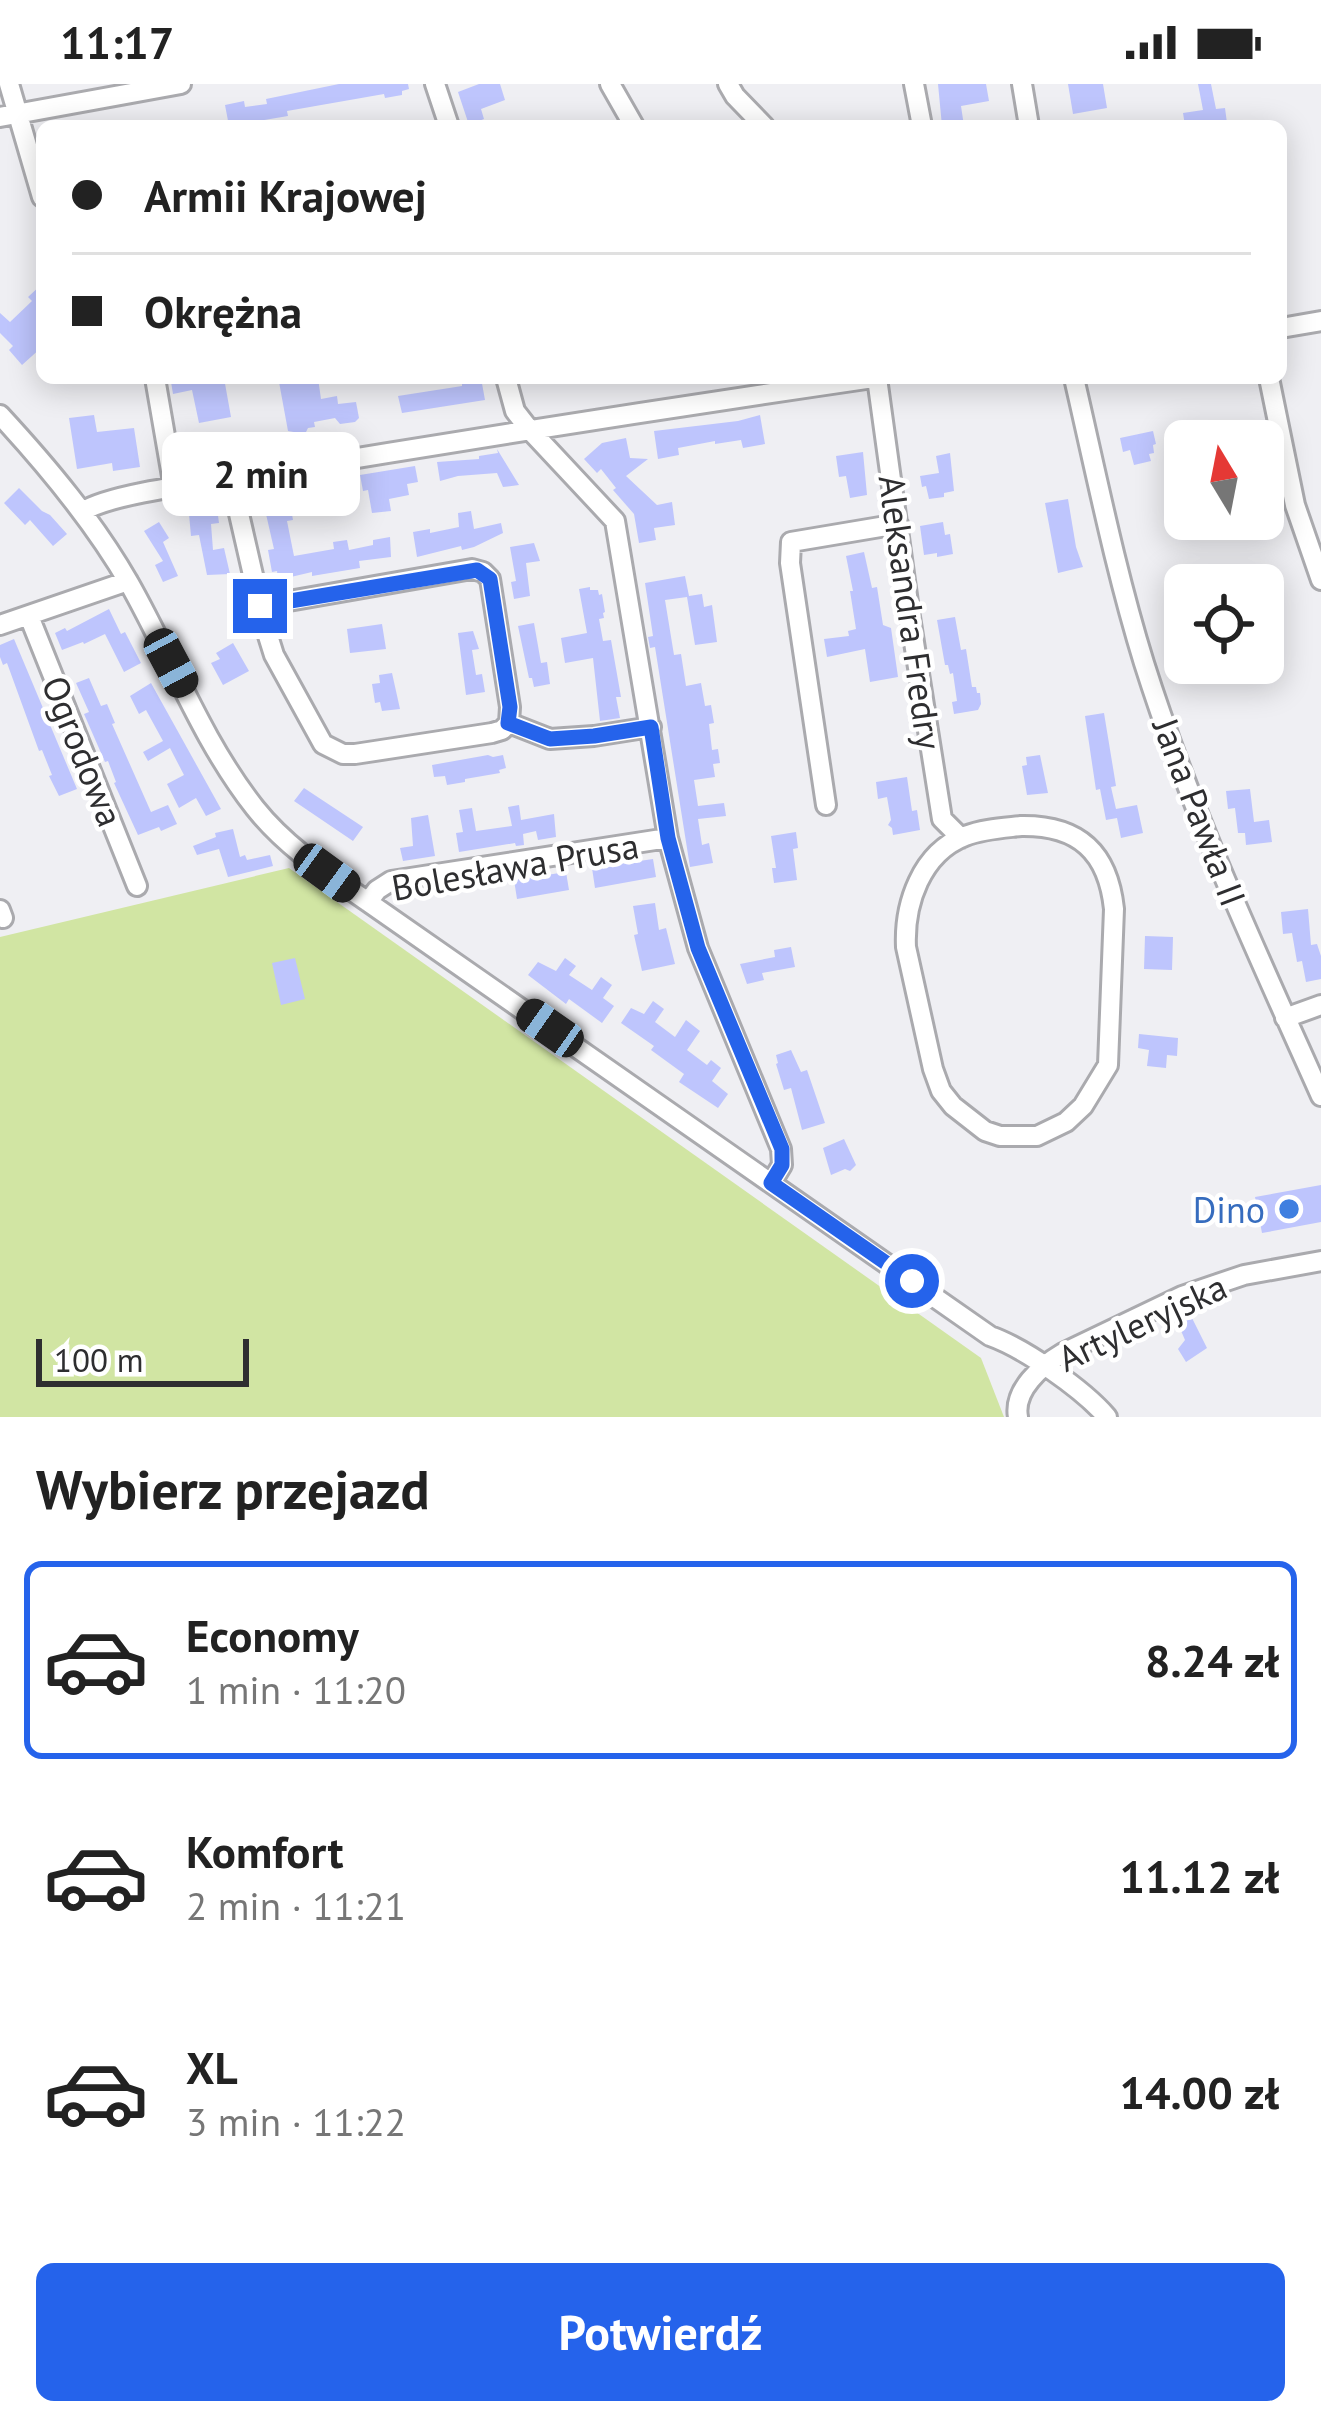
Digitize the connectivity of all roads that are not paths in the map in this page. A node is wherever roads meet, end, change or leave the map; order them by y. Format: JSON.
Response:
{"nodes":[{"id":1,"x":9,"y":84,"type":"edge"},
{"id":2,"x":181,"y":84,"type":"edge"},
{"id":3,"x":435,"y":84,"type":"edge"},
{"id":4,"x":610,"y":84,"type":"edge"},
{"id":5,"x":728,"y":84,"type":"edge"},
{"id":6,"x":914,"y":84,"type":"edge"},
{"id":7,"x":1022,"y":84,"type":"edge"},
{"id":8,"x":9,"y":116,"type":"edge"},
{"id":9,"x":446,"y":120,"type":"edge"},
{"id":10,"x":631,"y":120,"type":"edge"},
{"id":11,"x":758,"y":120,"type":"edge"},
{"id":12,"x":921,"y":120,"type":"edge"},
{"id":13,"x":1028,"y":120,"type":"edge"},
{"id":14,"x":36,"y":181,"type":"edge"},
{"id":15,"x":1321,"y":321,"type":"edge"},
{"id":16,"x":1287,"y":327,"type":"edge"},
{"id":17,"x":156,"y":384,"type":"edge"},
{"id":18,"x":508,"y":384,"type":"edge"},
{"id":19,"x":834,"y":384,"type":"edge"},
{"id":20,"x":876,"y":384,"type":"edge"},
{"id":21,"x":1075,"y":384,"type":"edge"},
{"id":22,"x":1270,"y":384,"type":"edge"},
{"id":23,"x":0,"y":415,"type":"edge"},
{"id":24,"x":529,"y":429,"type":"junction"},
{"id":25,"x":232,"y":479,"type":"junction"},
{"id":26,"x":174,"y":488,"type":"junction"},
{"id":27,"x":82,"y":512,"type":"junction"},
{"id":28,"x":898,"y":524,"type":"junction"},
{"id":29,"x":1321,"y":580,"type":"edge"},
{"id":30,"x":128,"y":581,"type":"junction"},
{"id":31,"x":260,"y":606,"type":"junction"},
{"id":32,"x":29,"y":616,"type":"junction"},
{"id":33,"x":0,"y":625,"type":"edge"},
{"id":34,"x":508,"y":723,"type":"junction"},
{"id":35,"x":651,"y":727,"type":"junction"},
{"id":36,"x":826,"y":806,"type":"dead end"},
{"id":37,"x":668,"y":838,"type":"junction"},
{"id":38,"x":961,"y":838,"type":"junction"},
{"id":39,"x":136,"y":886,"type":"dead end"},
{"id":40,"x":368,"y":902,"type":"junction"},
{"id":41,"x":1321,"y":1005,"type":"edge"},
{"id":42,"x":1285,"y":1018,"type":"junction"},
{"id":43,"x":1321,"y":1096,"type":"edge"},
{"id":44,"x":771,"y":1183,"type":"junction"},
{"id":45,"x":1321,"y":1261,"type":"edge"},
{"id":46,"x":1040,"y":1371,"type":"junction"},
{"id":47,"x":1018,"y":1417,"type":"edge"},
{"id":48,"x":1105,"y":1417,"type":"edge"}],
"edges":[{"from":1,"to":8,"type":"street"},
{"from":2,"to":8,"type":"street"},
{"from":3,"to":9,"type":"street"},
{"from":4,"to":10,"type":"street"},
{"from":5,"to":11,"type":"street"},
{"from":6,"to":12,"type":"street"},
{"from":7,"to":13,"type":"street"},
{"from":8,"to":14,"type":"street"},
{"from":15,"to":16,"type":"street"},
{"from":17,"to":26,"type":"street"},
{"from":18,"to":24,"type":"street"},
{"from":19,"to":24,"type":"street"},
{"from":20,"to":28,"type":"street","name":"Aleksandra Fredry"},
{"from":21,"to":42,"type":"street","name":"Jana Pawła II"},
{"from":22,"to":29,"type":"street"},
{"from":23,"to":27,"type":"street"},
{"from":24,"to":25,"type":"street"},
{"from":24,"to":35,"type":"street"},
{"from":25,"to":26,"type":"street"},
{"from":25,"to":31,"type":"street"},
{"from":26,"to":27,"type":"street"},
{"from":27,"to":30,"type":"street"},
{"from":28,"to":36,"type":"street"},
{"from":28,"to":38,"type":"street","name":"Aleksandra Fredry"},
{"from":30,"to":32,"type":"street"},
{"from":30,"to":40,"type":"street"},
{"from":31,"to":34,"type":"street"},
{"from":31,"to":34,"type":"street"},
{"from":32,"to":33,"type":"street"},
{"from":32,"to":39,"type":"street","name":"Ogrodowa"},
{"from":34,"to":35,"type":"street"},
{"from":35,"to":37,"type":"street"},
{"from":37,"to":40,"type":"street","name":"Bolesława Prusa"},
{"from":37,"to":44,"type":"street"},
{"from":38,"to":38,"type":"street"},
{"from":40,"to":44,"type":"street"},
{"from":41,"to":42,"type":"street"},
{"from":42,"to":43,"type":"street","name":"Jana Pawła II"},
{"from":44,"to":46,"type":"street"},
{"from":45,"to":46,"type":"street","name":"Artyleryjska"},
{"from":46,"to":47,"type":"street"},
{"from":46,"to":48,"type":"street"}]}
